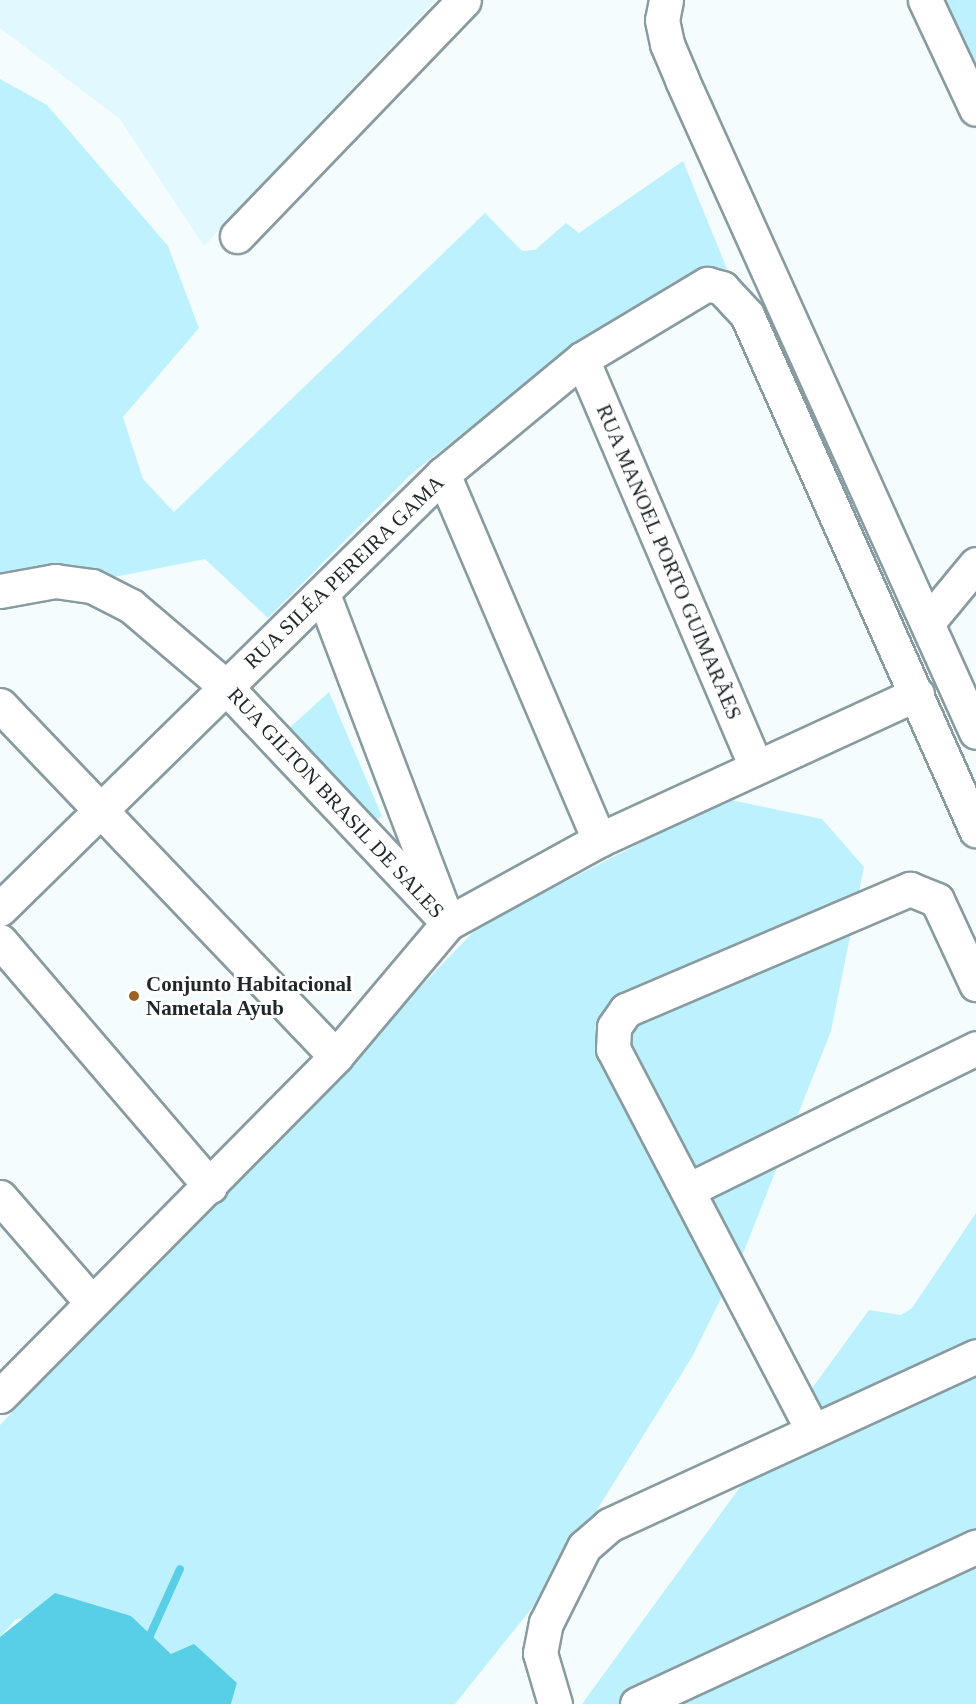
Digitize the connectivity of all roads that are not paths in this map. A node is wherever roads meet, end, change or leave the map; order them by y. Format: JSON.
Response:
{"nodes":[{"id":1,"x":464,"y":0,"type":"edge"},
{"id":2,"x":666,"y":0,"type":"edge"},
{"id":3,"x":925,"y":0,"type":"edge"},
{"id":4,"x":976,"y":109,"type":"edge"},
{"id":5,"x":237,"y":236,"type":"dead end"},
{"id":6,"x":582,"y":359,"type":"junction"},
{"id":7,"x":443,"y":474,"type":"junction"},
{"id":8,"x":976,"y":564,"type":"edge"},
{"id":9,"x":0,"y":591,"type":"edge"},
{"id":10,"x":323,"y":594,"type":"junction"},
{"id":11,"x":928,"y":622,"type":"junction"},
{"id":12,"x":225,"y":686,"type":"junction"},
{"id":13,"x":917,"y":694,"type":"junction"},
{"id":14,"x":0,"y":705,"type":"edge"},
{"id":15,"x":976,"y":732,"type":"edge"},
{"id":16,"x":756,"y":766,"type":"junction"},
{"id":17,"x":103,"y":808,"type":"junction"},
{"id":18,"x":976,"y":830,"type":"edge"},
{"id":19,"x":599,"y":840,"type":"junction"},
{"id":20,"x":0,"y":909,"type":"edge"},
{"id":21,"x":448,"y":923,"type":"junction"},
{"id":22,"x":0,"y":941,"type":"edge"},
{"id":23,"x":976,"y":984,"type":"edge"},
{"id":24,"x":976,"y":1048,"type":"edge"},
{"id":25,"x":336,"y":1056,"type":"junction"},
{"id":26,"x":210,"y":1185,"type":"junction"},
{"id":27,"x":688,"y":1190,"type":"junction"},
{"id":28,"x":0,"y":1197,"type":"edge"},
{"id":29,"x":92,"y":1303,"type":"junction"},
{"id":30,"x":976,"y":1356,"type":"edge"},
{"id":31,"x":0,"y":1396,"type":"edge"},
{"id":32,"x":813,"y":1431,"type":"junction"},
{"id":33,"x":976,"y":1547,"type":"edge"},
{"id":34,"x":555,"y":1704,"type":"edge"},
{"id":35,"x":637,"y":1704,"type":"edge"}],
"edges":[{"from":1,"to":5,"type":"street"},
{"from":2,"to":11,"type":"street"},
{"from":3,"to":4,"type":"street"},
{"from":6,"to":7,"type":"street","name":"RUA SILÉA PEREIRA GAMA"},
{"from":6,"to":13,"type":"street","name":"RUA SILÉA PEREIRA GAMA"},
{"from":6,"to":16,"type":"street","name":"RUA MANOEL PORTO GUIMARÃES"},
{"from":7,"to":10,"type":"street","name":"RUA SILÉA PEREIRA GAMA"},
{"from":7,"to":19,"type":"street"},
{"from":8,"to":11,"type":"street"},
{"from":9,"to":12,"type":"street","name":"RUA GILTON BRASIL DE SALES"},
{"from":10,"to":12,"type":"street","name":"RUA SILÉA PEREIRA GAMA"},
{"from":10,"to":21,"type":"street","name":"RUA GILTON BRASIL DE SALES"},
{"from":11,"to":15,"type":"street"},
{"from":12,"to":17,"type":"street","name":"RUA SILÉA PEREIRA GAMA"},
{"from":12,"to":21,"type":"street","name":"RUA GILTON BRASIL DE SALES"},
{"from":13,"to":16,"type":"street"},
{"from":13,"to":18,"type":"street"},
{"from":14,"to":17,"type":"street"},
{"from":16,"to":19,"type":"street"},
{"from":17,"to":20,"type":"street","name":"RUA SILÉA PEREIRA GAMA"},
{"from":17,"to":25,"type":"street"},
{"from":19,"to":21,"type":"street"},
{"from":21,"to":25,"type":"street"},
{"from":22,"to":26,"type":"street"},
{"from":23,"to":27,"type":"street"},
{"from":24,"to":27,"type":"street"},
{"from":25,"to":26,"type":"street"},
{"from":26,"to":29,"type":"street"},
{"from":27,"to":32,"type":"street"},
{"from":28,"to":29,"type":"street"},
{"from":29,"to":31,"type":"street"},
{"from":30,"to":32,"type":"street"},
{"from":32,"to":34,"type":"street"},
{"from":33,"to":35,"type":"street"}]}
